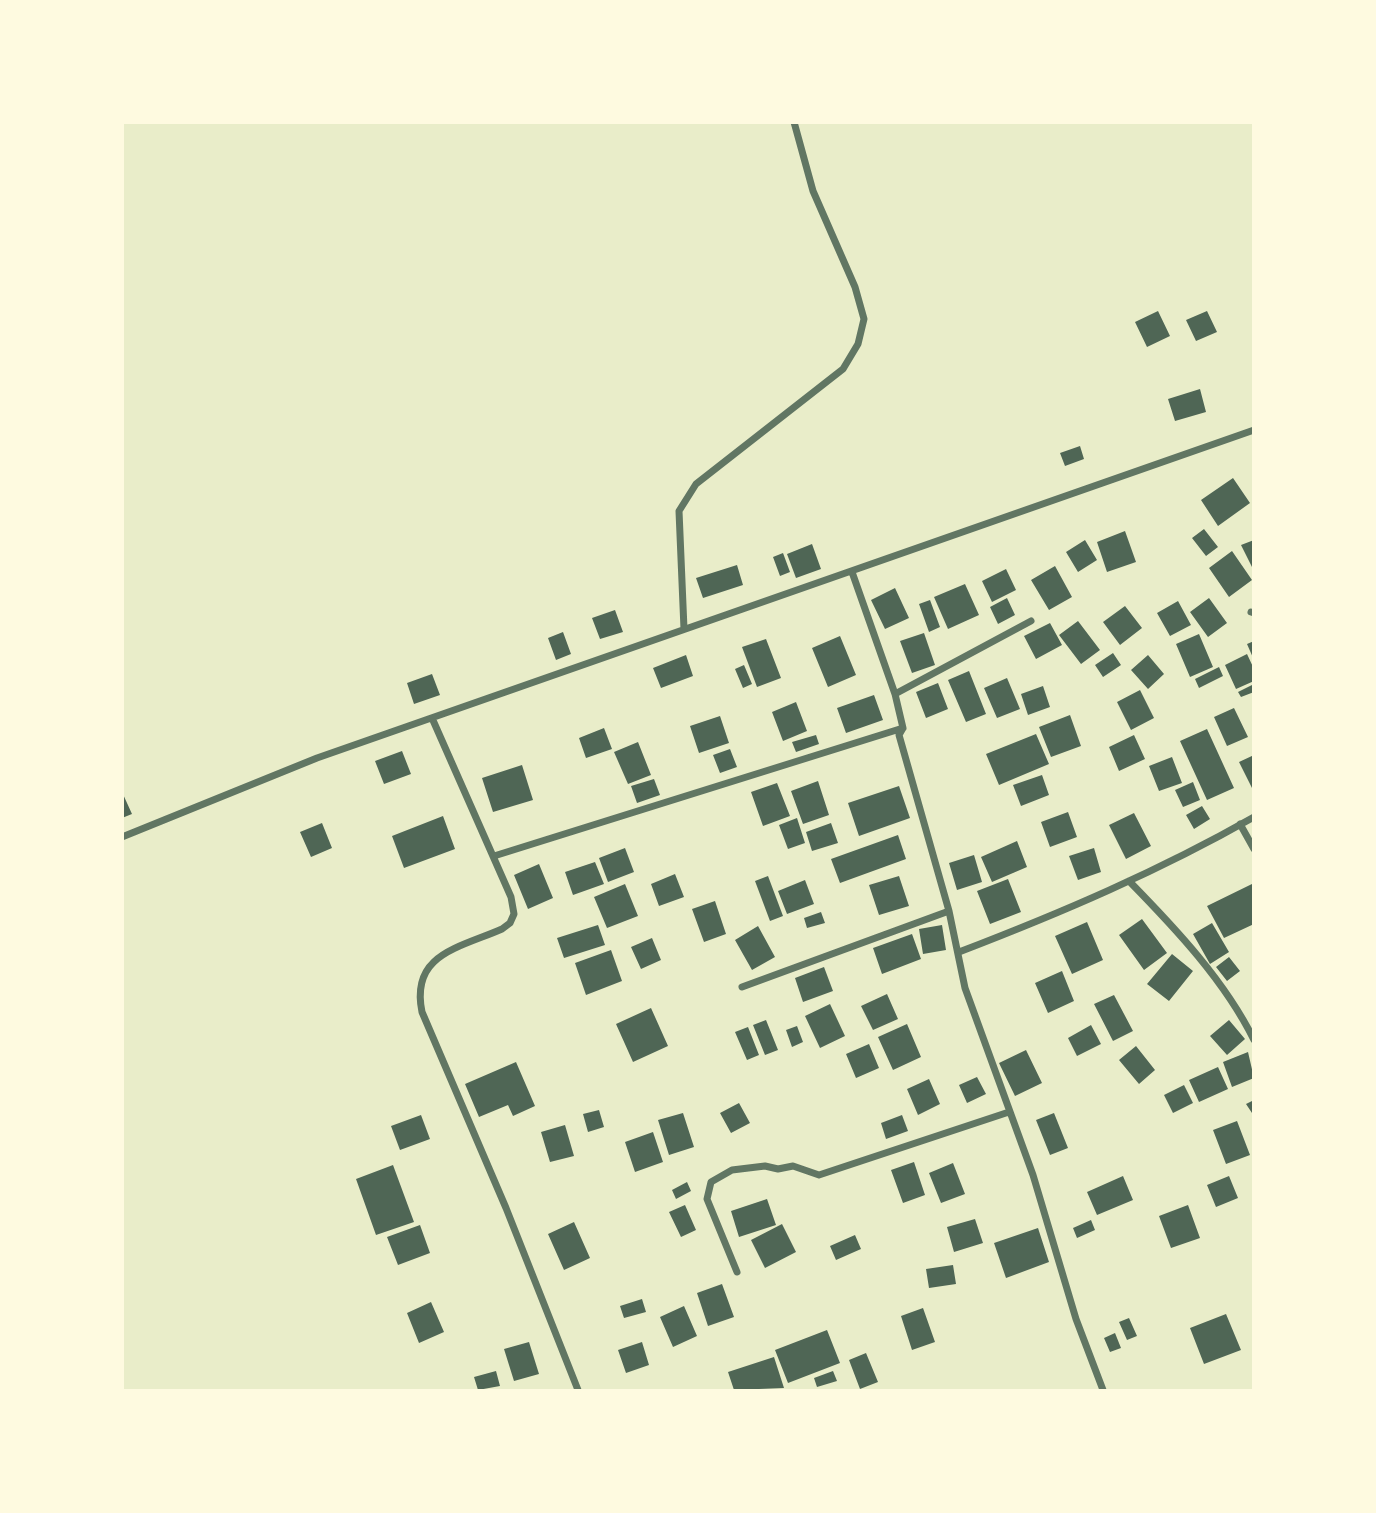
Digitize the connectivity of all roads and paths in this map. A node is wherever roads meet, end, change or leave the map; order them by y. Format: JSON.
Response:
{"nodes":[{"id":1,"x":794,"y":122,"type":"edge"},
{"id":2,"x":1254,"y":430,"type":"edge"},
{"id":3,"x":852,"y":572,"type":"junction"},
{"id":4,"x":1031,"y":621,"type":"dead end"},
{"id":5,"x":684,"y":629,"type":"junction"},
{"id":6,"x":895,"y":694,"type":"junction"},
{"id":7,"x":432,"y":718,"type":"junction"},
{"id":8,"x":903,"y":728,"type":"junction"},
{"id":9,"x":1254,"y":817,"type":"edge"},
{"id":10,"x":1240,"y":824,"type":"junction"},
{"id":11,"x":122,"y":837,"type":"edge"},
{"id":12,"x":1254,"y":849,"type":"edge"},
{"id":13,"x":494,"y":856,"type":"junction"},
{"id":14,"x":1129,"y":881,"type":"junction"},
{"id":15,"x":949,"y":911,"type":"junction"},
{"id":16,"x":960,"y":952,"type":"junction"},
{"id":17,"x":742,"y":987,"type":"dead end"},
{"id":18,"x":1254,"y":1040,"type":"edge"},
{"id":19,"x":1009,"y":1112,"type":"junction"},
{"id":20,"x":737,"y":1272,"type":"dead end"},
{"id":21,"x":578,"y":1391,"type":"edge"},
{"id":22,"x":1103,"y":1391,"type":"edge"}],
"edges":[{"from":1,"to":5,"type":"street"},
{"from":2,"to":3,"type":"street"},
{"from":3,"to":5,"type":"street"},
{"from":3,"to":6,"type":"street"},
{"from":4,"to":6,"type":"street"},
{"from":5,"to":7,"type":"street"},
{"from":6,"to":8,"type":"street"},
{"from":7,"to":11,"type":"street"},
{"from":7,"to":13,"type":"street"},
{"from":8,"to":13,"type":"street"},
{"from":8,"to":15,"type":"street"},
{"from":9,"to":10,"type":"street"},
{"from":10,"to":12,"type":"street"},
{"from":10,"to":14,"type":"street"},
{"from":13,"to":21,"type":"street"},
{"from":14,"to":16,"type":"street"},
{"from":14,"to":18,"type":"street"},
{"from":15,"to":16,"type":"street"},
{"from":15,"to":17,"type":"street"},
{"from":16,"to":19,"type":"street"},
{"from":19,"to":20,"type":"street"},
{"from":19,"to":22,"type":"street"}]}
